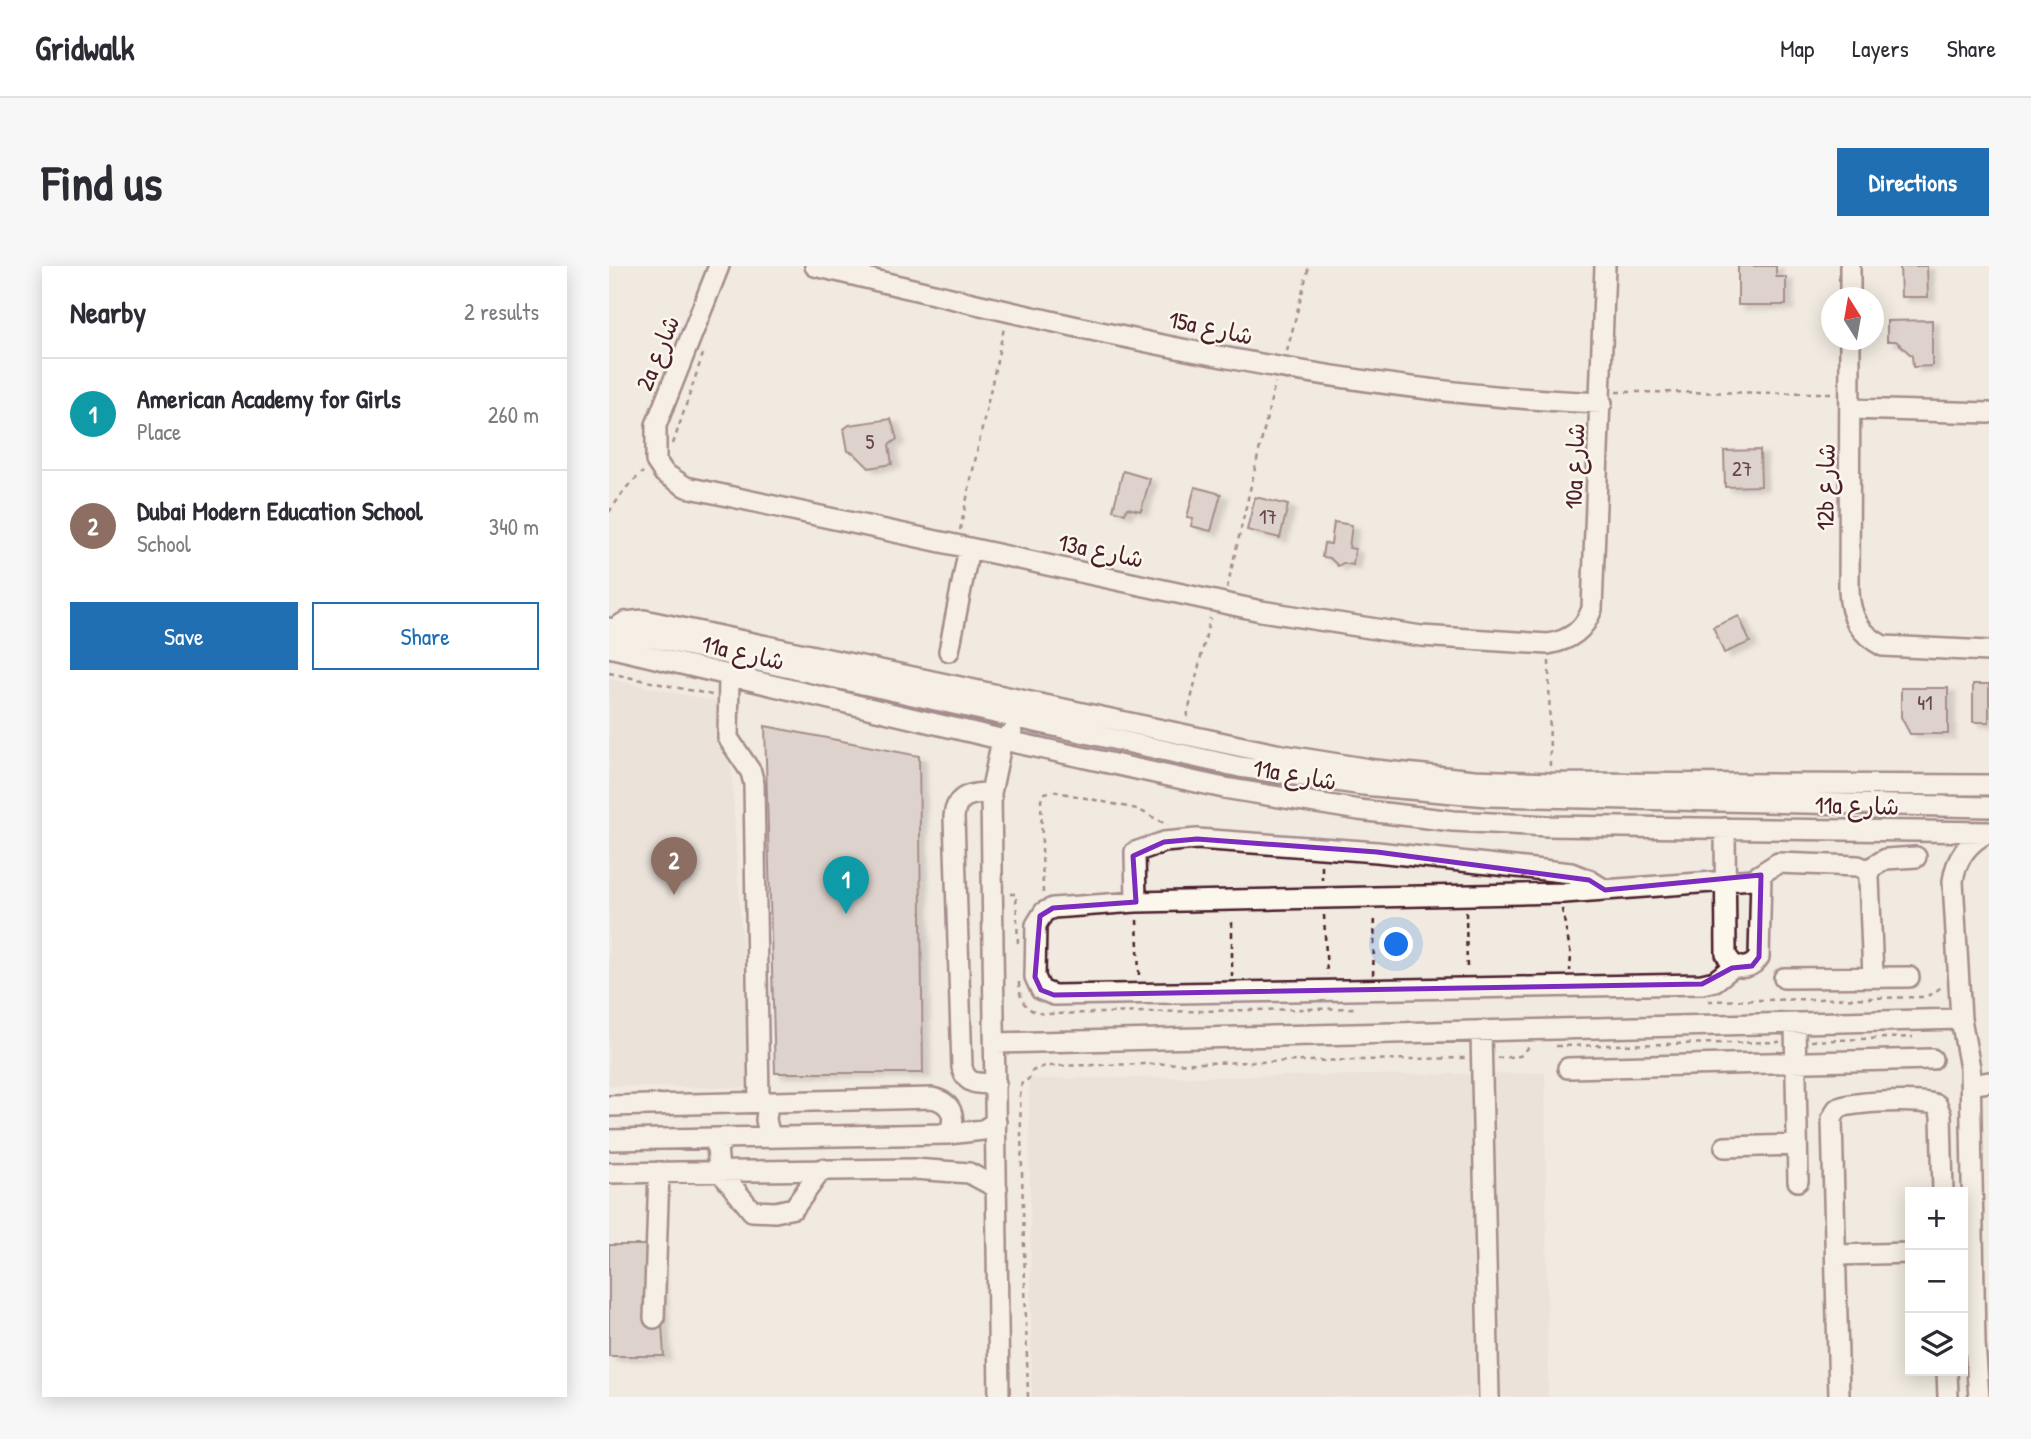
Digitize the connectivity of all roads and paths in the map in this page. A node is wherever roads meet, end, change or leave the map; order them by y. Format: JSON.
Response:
{"nodes":[{"id":1,"x":719,"y":266,"type":"edge"},
{"id":2,"x":815,"y":266,"type":"edge"},
{"id":3,"x":1309,"y":266,"type":"edge"},
{"id":4,"x":1605,"y":266,"type":"edge"},
{"id":5,"x":1850,"y":266,"type":"edge"},
{"id":6,"x":1850,"y":287,"type":"edge"},
{"id":7,"x":1008,"y":312,"type":"junction"},
{"id":8,"x":1850,"y":350,"type":"edge"},
{"id":9,"x":1281,"y":368,"type":"junction"},
{"id":10,"x":1602,"y":397,"type":"junction"},
{"id":11,"x":1851,"y":401,"type":"junction"},
{"id":12,"x":1989,"y":412,"type":"edge"},
{"id":13,"x":656,"y":461,"type":"joint"},
{"id":14,"x":963,"y":546,"type":"junction"},
{"id":15,"x":1219,"y":601,"type":"junction"},
{"id":16,"x":611,"y":635,"type":"edge"},
{"id":17,"x":1549,"y":644,"type":"junction"},
{"id":18,"x":949,"y":651,"type":"dead end"},
{"id":19,"x":1989,"y":651,"type":"edge"},
{"id":20,"x":609,"y":673,"type":"edge"},
{"id":21,"x":729,"y":675,"type":"junction"},
{"id":22,"x":727,"y":699,"type":"junction"},
{"id":23,"x":1183,"y":734,"type":"junction"},
{"id":24,"x":1102,"y":737,"type":"junction"},
{"id":25,"x":1002,"y":740,"type":"junction"},
{"id":26,"x":1550,"y":783,"type":"junction"},
{"id":27,"x":1643,"y":783,"type":"junction"},
{"id":28,"x":1989,"y":785,"type":"edge"},
{"id":29,"x":991,"y":793,"type":"junction"},
{"id":30,"x":1663,"y":800,"type":"junction"},
{"id":31,"x":1877,"y":804,"type":"junction"},
{"id":32,"x":1989,"y":807,"type":"edge"},
{"id":33,"x":1989,"y":816,"type":"edge"},
{"id":34,"x":1603,"y":827,"type":"junction"},
{"id":35,"x":1725,"y":828,"type":"junction"},
{"id":36,"x":1917,"y":831,"type":"junction"},
{"id":37,"x":1989,"y":832,"type":"edge"},
{"id":38,"x":1188,"y":839,"type":"junction"},
{"id":39,"x":1321,"y":849,"type":"junction"},
{"id":40,"x":1916,"y":857,"type":"dead end"},
{"id":41,"x":1867,"y":870,"type":"junction"},
{"id":42,"x":1761,"y":875,"type":"junction"},
{"id":43,"x":1725,"y":882,"type":"junction"},
{"id":44,"x":1605,"y":890,"type":"junction"},
{"id":45,"x":1563,"y":893,"type":"junction"},
{"id":46,"x":1466,"y":895,"type":"junction"},
{"id":47,"x":1375,"y":897,"type":"junction"},
{"id":48,"x":1323,"y":898,"type":"junction"},
{"id":49,"x":1232,"y":900,"type":"junction"},
{"id":50,"x":1136,"y":902,"type":"junction"},
{"id":51,"x":1048,"y":910,"type":"junction"},
{"id":52,"x":1734,"y":965,"type":"junction"},
{"id":53,"x":1873,"y":977,"type":"junction"},
{"id":54,"x":1909,"y":977,"type":"dead end"},
{"id":55,"x":1784,"y":978,"type":"dead end"},
{"id":56,"x":1569,"y":985,"type":"junction"},
{"id":57,"x":1467,"y":986,"type":"junction"},
{"id":58,"x":1373,"y":988,"type":"junction"},
{"id":59,"x":1327,"y":989,"type":"junction"},
{"id":60,"x":1231,"y":991,"type":"junction"},
{"id":61,"x":1139,"y":993,"type":"junction"},
{"id":62,"x":1961,"y":1019,"type":"junction"},
{"id":63,"x":1481,"y":1032,"type":"junction"},
{"id":64,"x":1795,"y":1033,"type":"junction"},
{"id":65,"x":1919,"y":1036,"type":"dead end"},
{"id":66,"x":1538,"y":1042,"type":"dead end"},
{"id":67,"x":995,"y":1043,"type":"junction"},
{"id":68,"x":1552,"y":1045,"type":"dead end"},
{"id":69,"x":1481,"y":1058,"type":"junction"},
{"id":70,"x":1932,"y":1059,"type":"dead end"},
{"id":71,"x":1795,"y":1063,"type":"junction"},
{"id":72,"x":1568,"y":1068,"type":"dead end"},
{"id":73,"x":996,"y":1083,"type":"junction"},
{"id":74,"x":1980,"y":1083,"type":"edge"},
{"id":75,"x":764,"y":1102,"type":"junction"},
{"id":76,"x":609,"y":1106,"type":"edge"},
{"id":77,"x":996,"y":1122,"type":"junction"},
{"id":78,"x":948,"y":1134,"type":"junction"},
{"id":79,"x":913,"y":1135,"type":"junction"},
{"id":80,"x":771,"y":1137,"type":"junction"},
{"id":81,"x":700,"y":1138,"type":"junction"},
{"id":82,"x":726,"y":1138,"type":"junction"},
{"id":83,"x":609,"y":1140,"type":"edge"},
{"id":84,"x":1797,"y":1145,"type":"junction"},
{"id":85,"x":1725,"y":1147,"type":"dead end"},
{"id":86,"x":914,"y":1169,"type":"junction"},
{"id":87,"x":711,"y":1170,"type":"junction"},
{"id":88,"x":822,"y":1170,"type":"junction"},
{"id":89,"x":659,"y":1172,"type":"junction"},
{"id":90,"x":609,"y":1173,"type":"edge"},
{"id":91,"x":1798,"y":1181,"type":"dead end"},
{"id":92,"x":1943,"y":1187,"type":"edge"},
{"id":93,"x":997,"y":1188,"type":"junction"},
{"id":94,"x":1968,"y":1250,"type":"edge"},
{"id":95,"x":1905,"y":1253,"type":"edge"},
{"id":96,"x":1837,"y":1255,"type":"junction"},
{"id":97,"x":654,"y":1318,"type":"dead end"},
{"id":98,"x":1947,"y":1376,"type":"edge"},
{"id":99,"x":999,"y":1397,"type":"edge"},
{"id":100,"x":1028,"y":1397,"type":"edge"},
{"id":101,"x":1489,"y":1397,"type":"edge"},
{"id":102,"x":1839,"y":1397,"type":"edge"},
{"id":103,"x":1948,"y":1397,"type":"edge"},
{"id":104,"x":1979,"y":1397,"type":"edge"}],
"edges":[{"from":1,"to":13,"type":"street","name":"2a شارع"},
{"from":2,"to":7,"type":"street","name":"15a شارع"},
{"from":3,"to":9,"type":"path"},
{"from":4,"to":10,"type":"street","name":"10a شارع"},
{"from":5,"to":6,"type":"street"},
{"from":7,"to":9,"type":"street","name":"15a شارع"},
{"from":7,"to":14,"type":"path"},
{"from":8,"to":11,"type":"street","name":"12b شارع"},
{"from":9,"to":10,"type":"street","name":"15a شارع"},
{"from":9,"to":15,"type":"path"},
{"from":10,"to":11,"type":"path"},
{"from":10,"to":17,"type":"street","name":"10a شارع"},
{"from":11,"to":12,"type":"street"},
{"from":11,"to":19,"type":"street","name":"12b شارع"},
{"from":13,"to":14,"type":"street","name":"13a شارع"},
{"from":14,"to":15,"type":"street","name":"13a شارع"},
{"from":14,"to":18,"type":"street"},
{"from":15,"to":17,"type":"street","name":"13a شارع"},
{"from":15,"to":23,"type":"path"},
{"from":16,"to":21,"type":"street","name":"11a شارع"},
{"from":16,"to":23,"type":"street","name":"11a شارع"},
{"from":16,"to":24,"type":"street","name":"11a شارع"},
{"from":17,"to":26,"type":"path"},
{"from":20,"to":22,"type":"path"},
{"from":21,"to":22,"type":"street"},
{"from":21,"to":25,"type":"street","name":"11a شارع"},
{"from":22,"to":75,"type":"street"},
{"from":23,"to":26,"type":"street","name":"11a شارع"},
{"from":24,"to":25,"type":"street"},
{"from":24,"to":30,"type":"street","name":"11a شارع"},
{"from":25,"to":29,"type":"street"},
{"from":25,"to":34,"type":"street","name":"11a شارع"},
{"from":26,"to":27,"type":"street","name":"11a شارع"},
{"from":27,"to":28,"type":"street","name":"11a شارع"},
{"from":27,"to":30,"type":"street"},
{"from":29,"to":67,"type":"street"},
{"from":29,"to":73,"type":"street"},
{"from":30,"to":31,"type":"street","name":"11a شارع"},
{"from":31,"to":32,"type":"street","name":"11a شارع"},
{"from":31,"to":34,"type":"street"},
{"from":33,"to":36,"type":"street"},
{"from":34,"to":35,"type":"street","name":"11a شارع"},
{"from":35,"to":36,"type":"street","name":"11a شارع"},
{"from":35,"to":43,"type":"street"},
{"from":36,"to":37,"type":"street","name":"11a شارع"},
{"from":37,"to":62,"type":"street"},
{"from":38,"to":39,"type":"street"},
{"from":38,"to":50,"type":"street"},
{"from":38,"to":51,"type":"path"},
{"from":39,"to":44,"type":"street"},
{"from":39,"to":48,"type":"path"},
{"from":40,"to":41,"type":"street"},
{"from":41,"to":42,"type":"street"},
{"from":41,"to":53,"type":"street"},
{"from":42,"to":43,"type":"street"},
{"from":42,"to":52,"type":"street"},
{"from":43,"to":44,"type":"street"},
{"from":43,"to":52,"type":"street"},
{"from":44,"to":45,"type":"street"},
{"from":45,"to":46,"type":"street"},
{"from":45,"to":56,"type":"path"},
{"from":46,"to":47,"type":"street"},
{"from":46,"to":57,"type":"path"},
{"from":47,"to":48,"type":"street"},
{"from":47,"to":58,"type":"path"},
{"from":48,"to":49,"type":"street"},
{"from":48,"to":59,"type":"path"},
{"from":49,"to":50,"type":"street"},
{"from":49,"to":60,"type":"path"},
{"from":50,"to":51,"type":"street"},
{"from":50,"to":61,"type":"path"},
{"from":51,"to":61,"type":"street"},
{"from":52,"to":56,"type":"street"},
{"from":53,"to":54,"type":"street"},
{"from":53,"to":55,"type":"street"},
{"from":56,"to":57,"type":"street"},
{"from":57,"to":58,"type":"street"},
{"from":58,"to":59,"type":"street"},
{"from":59,"to":60,"type":"street"},
{"from":60,"to":61,"type":"street"},
{"from":62,"to":64,"type":"street"},
{"from":62,"to":74,"type":"street"},
{"from":63,"to":64,"type":"street"},
{"from":63,"to":67,"type":"street"},
{"from":63,"to":69,"type":"street"},
{"from":64,"to":65,"type":"path"},
{"from":64,"to":68,"type":"path"},
{"from":64,"to":71,"type":"street"},
{"from":66,"to":69,"type":"path"},
{"from":67,"to":73,"type":"street"},
{"from":69,"to":100,"type":"path"},
{"from":69,"to":101,"type":"street"},
{"from":70,"to":71,"type":"street"},
{"from":71,"to":72,"type":"street"},
{"from":71,"to":84,"type":"street"},
{"from":73,"to":77,"type":"street"},
{"from":74,"to":94,"type":"street"},
{"from":75,"to":76,"type":"street"},
{"from":75,"to":78,"type":"street"},
{"from":75,"to":80,"type":"street"},
{"from":77,"to":78,"type":"street"},
{"from":77,"to":93,"type":"street"},
{"from":78,"to":79,"type":"street"},
{"from":79,"to":80,"type":"street"},
{"from":79,"to":86,"type":"street"},
{"from":80,"to":82,"type":"street"},
{"from":81,"to":82,"type":"street"},
{"from":81,"to":83,"type":"street"},
{"from":81,"to":87,"type":"street"},
{"from":82,"to":87,"type":"street"},
{"from":84,"to":85,"type":"street"},
{"from":84,"to":91,"type":"street"},
{"from":86,"to":88,"type":"street"},
{"from":86,"to":93,"type":"street"},
{"from":87,"to":88,"type":"street"},
{"from":87,"to":88,"type":"street"},
{"from":87,"to":89,"type":"street"},
{"from":89,"to":90,"type":"street"},
{"from":89,"to":97,"type":"street"},
{"from":92,"to":96,"type":"street"},
{"from":93,"to":99,"type":"street"},
{"from":94,"to":104,"type":"street"},
{"from":95,"to":96,"type":"street"},
{"from":96,"to":102,"type":"street"},
{"from":98,"to":103,"type":"street"}]}
